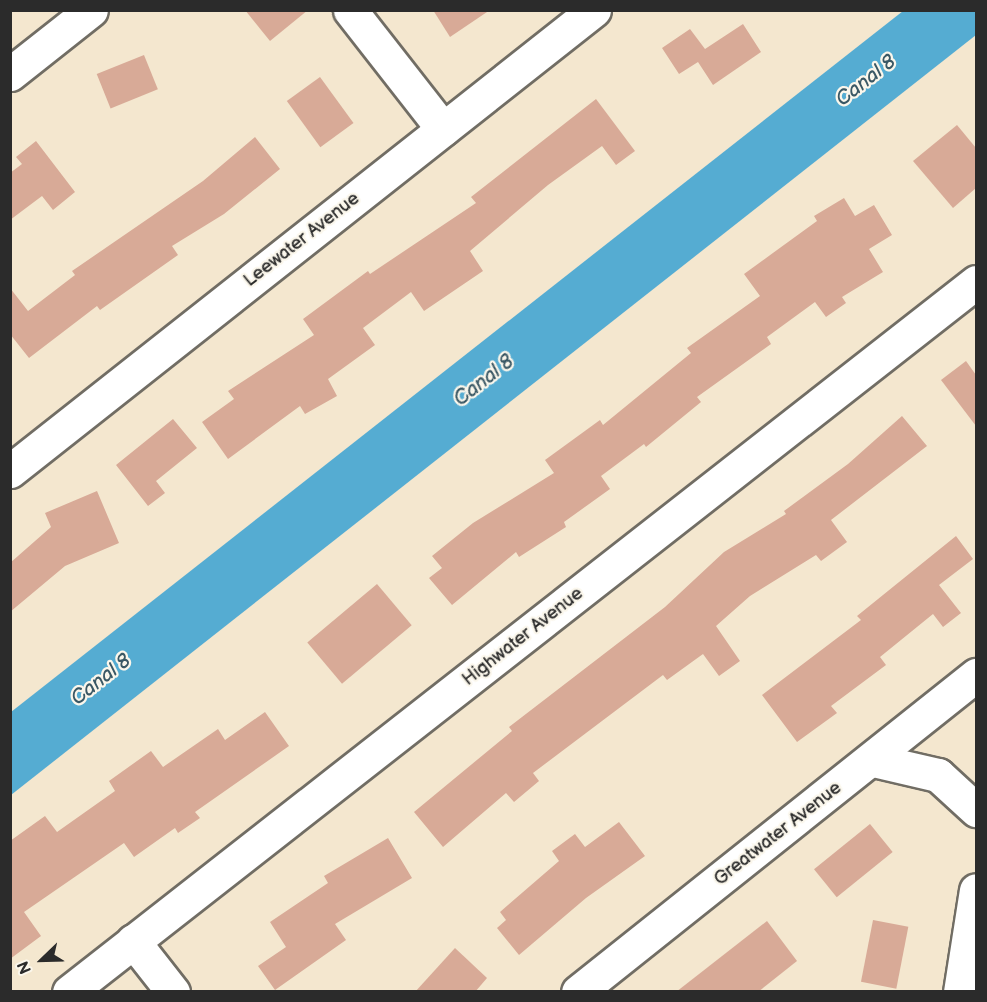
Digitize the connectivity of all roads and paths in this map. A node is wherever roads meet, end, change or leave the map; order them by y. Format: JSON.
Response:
{"nodes":[{"id":1,"x":91,"y":10,"type":"edge"},
{"id":2,"x":350,"y":10,"type":"edge"},
{"id":3,"x":594,"y":10,"type":"edge"},
{"id":4,"x":10,"y":74,"type":"edge"},
{"id":5,"x":442,"y":129,"type":"junction"},
{"id":6,"x":976,"y":282,"type":"edge"},
{"id":7,"x":10,"y":471,"type":"edge"},
{"id":8,"x":976,"y":675,"type":"edge"},
{"id":9,"x":873,"y":760,"type":"junction"},
{"id":10,"x":976,"y":810,"type":"edge"},
{"id":11,"x":976,"y":891,"type":"edge"},
{"id":12,"x":133,"y":941,"type":"junction"},
{"id":13,"x":69,"y":992,"type":"edge"},
{"id":14,"x":173,"y":992,"type":"edge"},
{"id":15,"x":578,"y":992,"type":"edge"},
{"id":16,"x":960,"y":992,"type":"edge"}],
"edges":[{"from":1,"to":4,"type":"street"},
{"from":2,"to":5,"type":"street"},
{"from":3,"to":5,"type":"street","name":"Leewater Avenue"},
{"from":5,"to":7,"type":"street","name":"Leewater Avenue"},
{"from":6,"to":12,"type":"street","name":"Highwater Avenue"},
{"from":8,"to":9,"type":"street","name":"Greatwater Avenue"},
{"from":9,"to":10,"type":"street"},
{"from":9,"to":15,"type":"street","name":"Greatwater Avenue"},
{"from":11,"to":16,"type":"street"},
{"from":12,"to":13,"type":"street","name":"Highwater Avenue"},
{"from":12,"to":14,"type":"street"}]}
